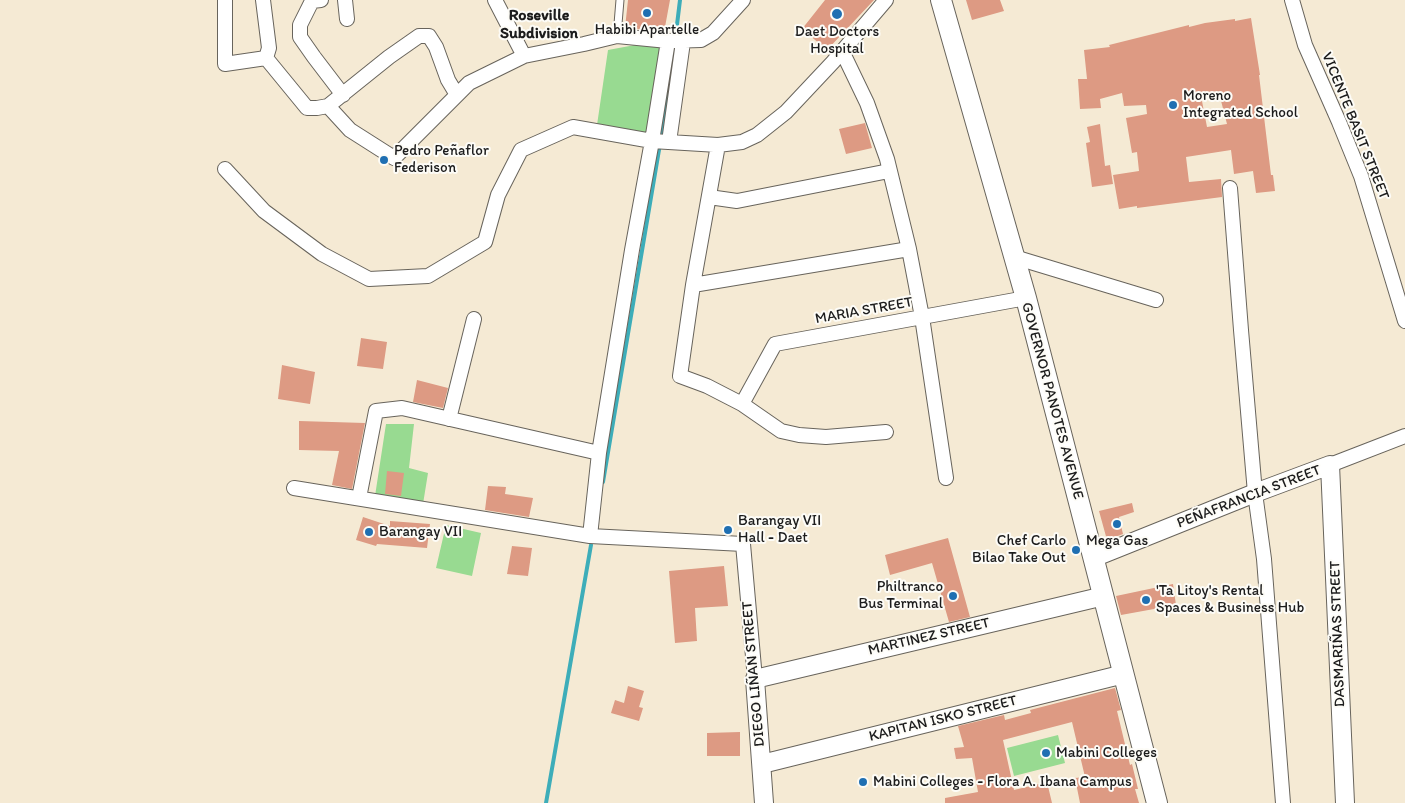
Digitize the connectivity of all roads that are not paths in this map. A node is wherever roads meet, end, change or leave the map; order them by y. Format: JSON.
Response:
{"nodes":[{"id":1,"x":225,"y":0,"type":"edge"},
{"id":2,"x":263,"y":0,"type":"edge"},
{"id":3,"x":321,"y":0,"type":"edge"},
{"id":4,"x":345,"y":0,"type":"edge"},
{"id":5,"x":495,"y":0,"type":"edge"},
{"id":6,"x":620,"y":0,"type":"edge"},
{"id":7,"x":743,"y":0,"type":"edge"},
{"id":8,"x":886,"y":0,"type":"edge"},
{"id":9,"x":941,"y":0,"type":"edge"},
{"id":10,"x":1292,"y":0,"type":"edge"},
{"id":11,"x":348,"y":19,"type":"dead end"},
{"id":12,"x":617,"y":36,"type":"junction"},
{"id":13,"x":668,"y":41,"type":"junction"},
{"id":14,"x":683,"y":42,"type":"junction"},
{"id":15,"x":842,"y":51,"type":"junction"},
{"id":16,"x":524,"y":56,"type":"junction"},
{"id":17,"x":266,"y":58,"type":"junction"},
{"id":18,"x":342,"y":94,"type":"junction"},
{"id":19,"x":457,"y":94,"type":"junction"},
{"id":20,"x":328,"y":106,"type":"junction"},
{"id":21,"x":652,"y":141,"type":"junction"},
{"id":22,"x":669,"y":142,"type":"junction"},
{"id":23,"x":718,"y":146,"type":"junction"},
{"id":24,"x":225,"y":169,"type":"dead end"},
{"id":25,"x":889,"y":170,"type":"junction"},
{"id":26,"x":1230,"y":188,"type":"dead end"},
{"id":27,"x":709,"y":197,"type":"junction"},
{"id":28,"x":909,"y":249,"type":"junction"},
{"id":29,"x":1014,"y":257,"type":"junction"},
{"id":30,"x":693,"y":285,"type":"junction"},
{"id":31,"x":1026,"y":298,"type":"junction"},
{"id":32,"x":1156,"y":300,"type":"dead end"},
{"id":33,"x":922,"y":317,"type":"junction"},
{"id":34,"x":474,"y":319,"type":"dead end"},
{"id":35,"x":1405,"y":321,"type":"edge"},
{"id":36,"x":742,"y":404,"type":"junction"},
{"id":37,"x":449,"y":419,"type":"junction"},
{"id":38,"x":886,"y":432,"type":"dead end"},
{"id":39,"x":1405,"y":436,"type":"edge"},
{"id":40,"x":599,"y":453,"type":"junction"},
{"id":41,"x":1330,"y":465,"type":"junction"},
{"id":42,"x":946,"y":478,"type":"dead end"},
{"id":43,"x":294,"y":488,"type":"dead end"},
{"id":44,"x":1255,"y":493,"type":"junction"},
{"id":45,"x":359,"y":498,"type":"junction"},
{"id":46,"x":590,"y":536,"type":"junction"},
{"id":47,"x":1093,"y":558,"type":"junction"},
{"id":48,"x":1104,"y":596,"type":"junction"},
{"id":49,"x":1124,"y":674,"type":"junction"},
{"id":50,"x":755,"y":679,"type":"junction"},
{"id":51,"x":762,"y":764,"type":"junction"},
{"id":52,"x":764,"y":803,"type":"edge"},
{"id":53,"x":1157,"y":803,"type":"edge"},
{"id":54,"x":1283,"y":803,"type":"edge"},
{"id":55,"x":1345,"y":803,"type":"edge"}],
"edges":[{"from":1,"to":17,"type":"street"},
{"from":2,"to":17,"type":"street"},
{"from":3,"to":18,"type":"street"},
{"from":4,"to":11,"type":"street"},
{"from":5,"to":16,"type":"street"},
{"from":6,"to":12,"type":"lane"},
{"from":7,"to":14,"type":"street"},
{"from":8,"to":15,"type":"street"},
{"from":9,"to":29,"type":"main road","name":"GOVERNOR PANOTES AVENUE"},
{"from":10,"to":35,"type":"street","name":"VICENTE BASIT STREET"},
{"from":12,"to":13,"type":"street"},
{"from":12,"to":16,"type":"street"},
{"from":13,"to":14,"type":"street"},
{"from":13,"to":21,"type":"street"},
{"from":14,"to":22,"type":"street"},
{"from":15,"to":23,"type":"street"},
{"from":15,"to":25,"type":"street"},
{"from":16,"to":19,"type":"street"},
{"from":17,"to":20,"type":"street"},
{"from":18,"to":19,"type":"street"},
{"from":18,"to":20,"type":"street"},
{"from":19,"to":20,"type":"street"},
{"from":21,"to":22,"type":"street"},
{"from":21,"to":24,"type":"street"},
{"from":21,"to":40,"type":"street"},
{"from":22,"to":23,"type":"street"},
{"from":23,"to":27,"type":"street"},
{"from":25,"to":27,"type":"street"},
{"from":25,"to":28,"type":"street"},
{"from":26,"to":44,"type":"street"},
{"from":27,"to":30,"type":"street"},
{"from":28,"to":30,"type":"street"},
{"from":28,"to":33,"type":"street"},
{"from":29,"to":31,"type":"main road","name":"GOVERNOR PANOTES AVENUE"},
{"from":29,"to":32,"type":"street"},
{"from":30,"to":36,"type":"street"},
{"from":31,"to":33,"type":"street","name":"MARIA STREET"},
{"from":31,"to":47,"type":"main road","name":"GOVERNOR PANOTES AVENUE"},
{"from":33,"to":36,"type":"street","name":"MARIA STREET"},
{"from":33,"to":42,"type":"street"},
{"from":34,"to":37,"type":"street"},
{"from":36,"to":38,"type":"street"},
{"from":37,"to":40,"type":"street"},
{"from":37,"to":45,"type":"street"},
{"from":39,"to":41,"type":"street","name":"PEÑAFRANCIA STREET"},
{"from":40,"to":46,"type":"street"},
{"from":41,"to":44,"type":"street","name":"PEÑAFRANCIA STREET"},
{"from":41,"to":55,"type":"street","name":"DASMARIÑAS STREET"},
{"from":43,"to":45,"type":"street"},
{"from":44,"to":47,"type":"street","name":"PEÑAFRANCIA STREET"},
{"from":44,"to":54,"type":"street"},
{"from":45,"to":46,"type":"street"},
{"from":46,"to":50,"type":"street","name":"DIEGO LIÑAN STREET"},
{"from":47,"to":48,"type":"main road","name":"GOVERNOR PANOTES AVENUE"},
{"from":48,"to":49,"type":"main road","name":"GOVERNOR PANOTES AVENUE"},
{"from":48,"to":50,"type":"street","name":"MARTINEZ STREET"},
{"from":49,"to":51,"type":"street","name":"KAPITAN ISKO STREET"},
{"from":49,"to":53,"type":"main road","name":"GOVERNOR PANOTES AVENUE"},
{"from":50,"to":51,"type":"street","name":"DIEGO LIÑAN STREET"},
{"from":51,"to":52,"type":"street","name":"DIEGO LIÑAN STREET"}]}
